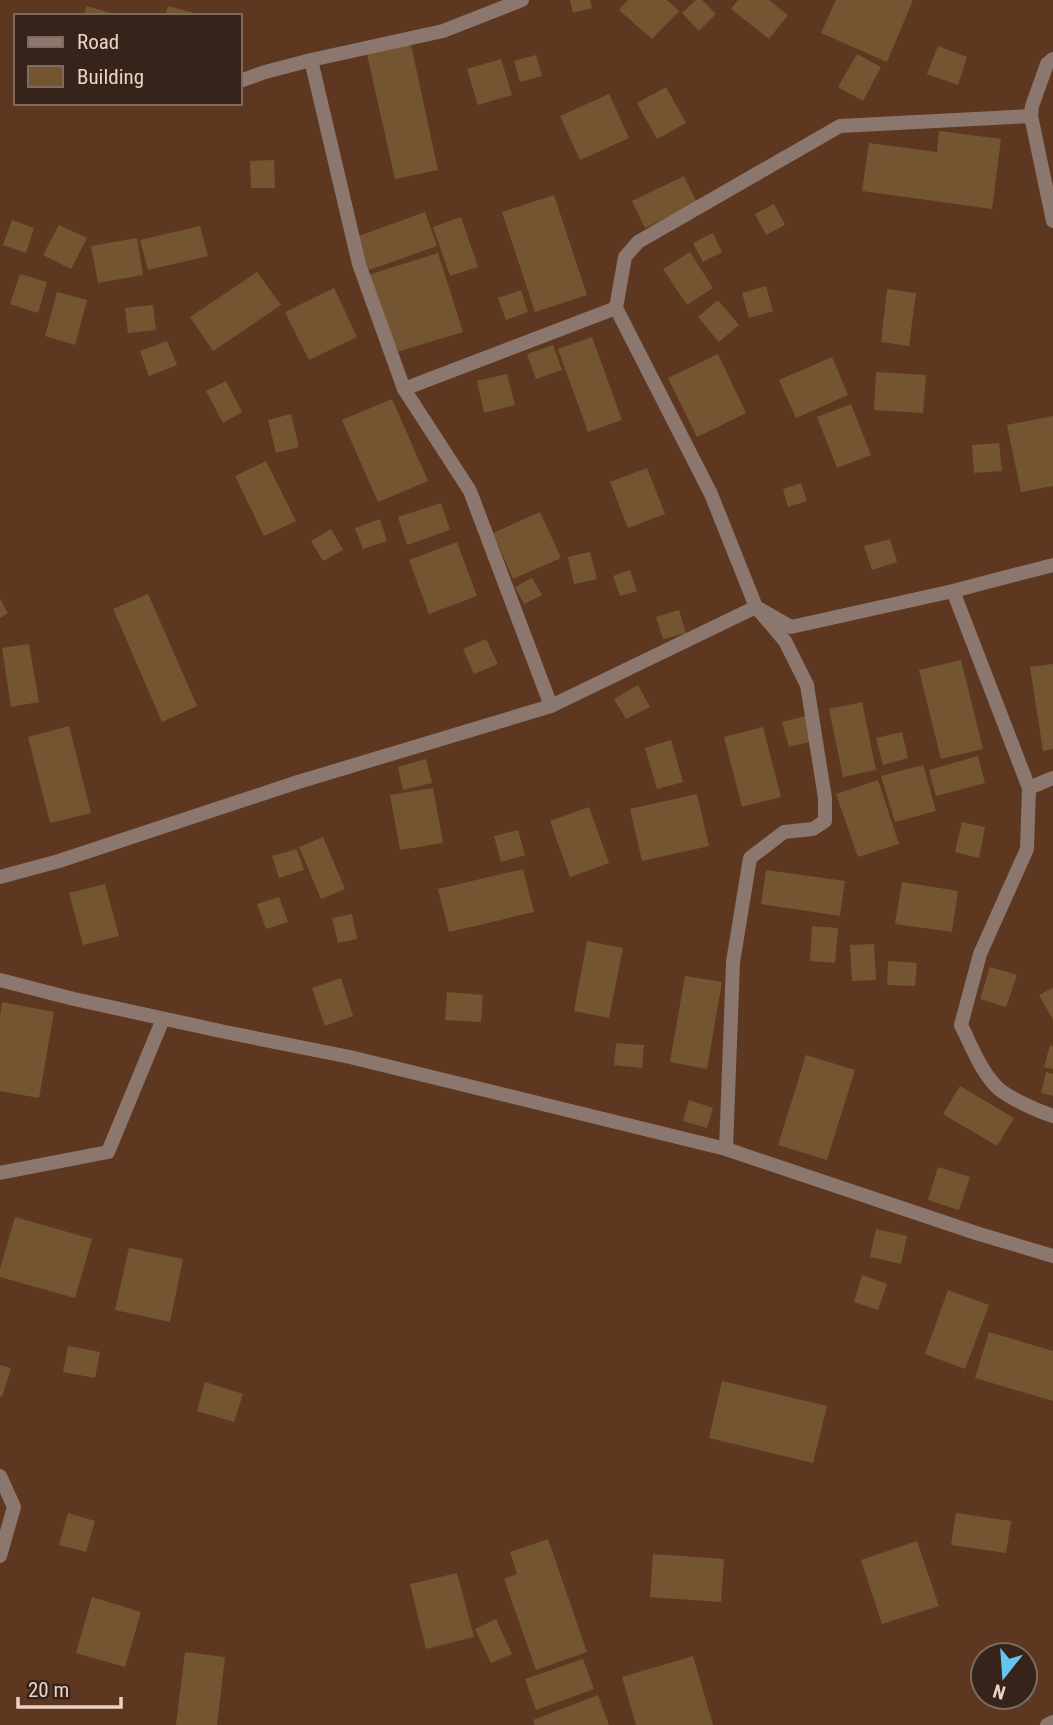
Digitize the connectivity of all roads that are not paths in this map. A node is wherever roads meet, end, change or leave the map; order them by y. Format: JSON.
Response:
{"nodes":[{"id":1,"x":522,"y":0,"type":"edge"},
{"id":2,"x":1053,"y":59,"type":"edge"},
{"id":3,"x":311,"y":60,"type":"junction"},
{"id":4,"x":242,"y":81,"type":"edge"},
{"id":5,"x":1031,"y":116,"type":"junction"},
{"id":6,"x":1053,"y":221,"type":"edge"},
{"id":7,"x":616,"y":308,"type":"junction"},
{"id":8,"x":404,"y":389,"type":"junction"},
{"id":9,"x":1053,"y":565,"type":"edge"},
{"id":10,"x":953,"y":590,"type":"junction"},
{"id":11,"x":756,"y":607,"type":"junction"},
{"id":12,"x":551,"y":706,"type":"junction"},
{"id":13,"x":1053,"y":778,"type":"edge"},
{"id":14,"x":1029,"y":788,"type":"junction"},
{"id":15,"x":0,"y":877,"type":"edge"},
{"id":16,"x":0,"y":980,"type":"edge"},
{"id":17,"x":163,"y":1019,"type":"junction"},
{"id":18,"x":1053,"y":1116,"type":"edge"},
{"id":19,"x":726,"y":1149,"type":"junction"},
{"id":20,"x":0,"y":1173,"type":"edge"},
{"id":21,"x":1053,"y":1256,"type":"edge"},
{"id":22,"x":0,"y":1476,"type":"edge"},
{"id":23,"x":0,"y":1556,"type":"edge"},
{"id":24,"x":1053,"y":1723,"type":"edge"},
{"id":25,"x":1047,"y":1725,"type":"edge"}],
"edges":[{"from":1,"to":3,"type":"street"},
{"from":2,"to":5,"type":"street"},
{"from":3,"to":4,"type":"street"},
{"from":3,"to":8,"type":"street"},
{"from":5,"to":6,"type":"street"},
{"from":5,"to":7,"type":"street"},
{"from":7,"to":8,"type":"street"},
{"from":7,"to":11,"type":"street"},
{"from":8,"to":12,"type":"street"},
{"from":9,"to":10,"type":"street"},
{"from":10,"to":11,"type":"street"},
{"from":10,"to":14,"type":"street"},
{"from":11,"to":12,"type":"street"},
{"from":11,"to":19,"type":"street"},
{"from":12,"to":15,"type":"street"},
{"from":13,"to":14,"type":"street"},
{"from":14,"to":18,"type":"street"},
{"from":16,"to":17,"type":"street"},
{"from":17,"to":19,"type":"street"},
{"from":17,"to":20,"type":"street"},
{"from":19,"to":21,"type":"street"},
{"from":22,"to":23,"type":"street"},
{"from":24,"to":25,"type":"street"}]}
